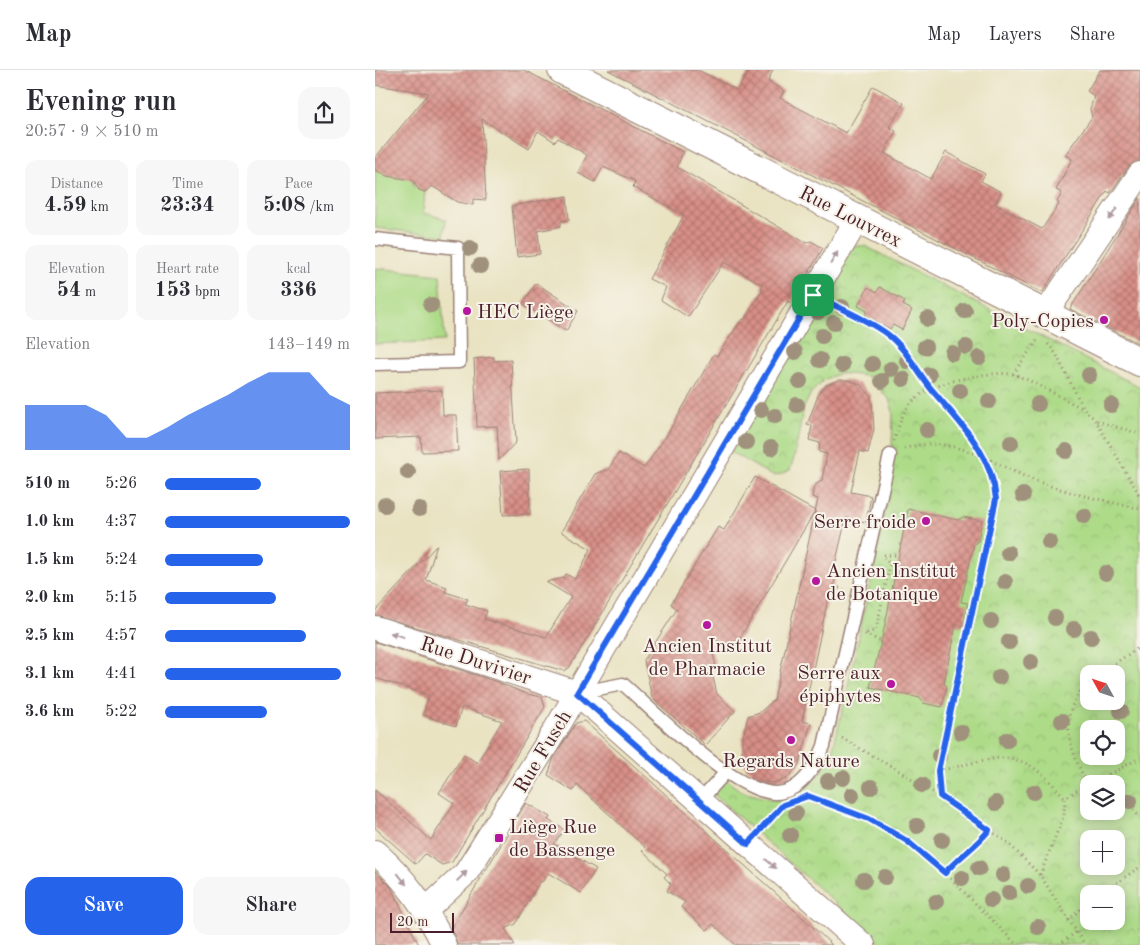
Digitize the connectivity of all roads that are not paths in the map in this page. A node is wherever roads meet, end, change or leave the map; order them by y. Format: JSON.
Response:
{"nodes":[{"id":1,"x":562,"y":70,"type":"edge"},
{"id":2,"x":1140,"y":174,"type":"edge"},
{"id":3,"x":857,"y":220,"type":"junction"},
{"id":4,"x":375,"y":239,"type":"edge"},
{"id":5,"x":1045,"y":314,"type":"junction"},
{"id":6,"x":1140,"y":362,"type":"edge"},
{"id":7,"x":375,"y":364,"type":"edge"},
{"id":8,"x":890,"y":455,"type":"road end"},
{"id":9,"x":375,"y":628,"type":"edge"},
{"id":10,"x":577,"y":693,"type":"junction"},
{"id":11,"x":725,"y":772,"type":"junction"},
{"id":12,"x":700,"y":801,"type":"junction"},
{"id":13,"x":375,"y":852,"type":"edge"},
{"id":14,"x":426,"y":910,"type":"junction"},
{"id":15,"x":444,"y":945,"type":"edge"},
{"id":16,"x":863,"y":945,"type":"edge"}],
"edges":[{"from":1,"to":3,"type":"street","name":"Rue Louvrex"},
{"from":2,"to":5,"type":"street","one_way":true},
{"from":3,"to":5,"type":"street","name":"Rue Louvrex"},
{"from":10,"to":3,"type":"street","name":"Rue Fusch","one_way":true},
{"from":4,"to":7,"type":"lane"},
{"from":5,"to":6,"type":"street","name":"Rue Louvrex"},
{"from":8,"to":11,"type":"lane"},
{"from":10,"to":9,"type":"street","name":"Rue Duvivier","one_way":true},
{"from":10,"to":11,"type":"lane"},
{"from":10,"to":12,"type":"street"},
{"from":14,"to":10,"type":"street","name":"Rue Fusch","one_way":true},
{"from":11,"to":12,"type":"lane"},
{"from":12,"to":16,"type":"street","one_way":true},
{"from":13,"to":14,"type":"street","one_way":true},
{"from":14,"to":15,"type":"street"}]}
